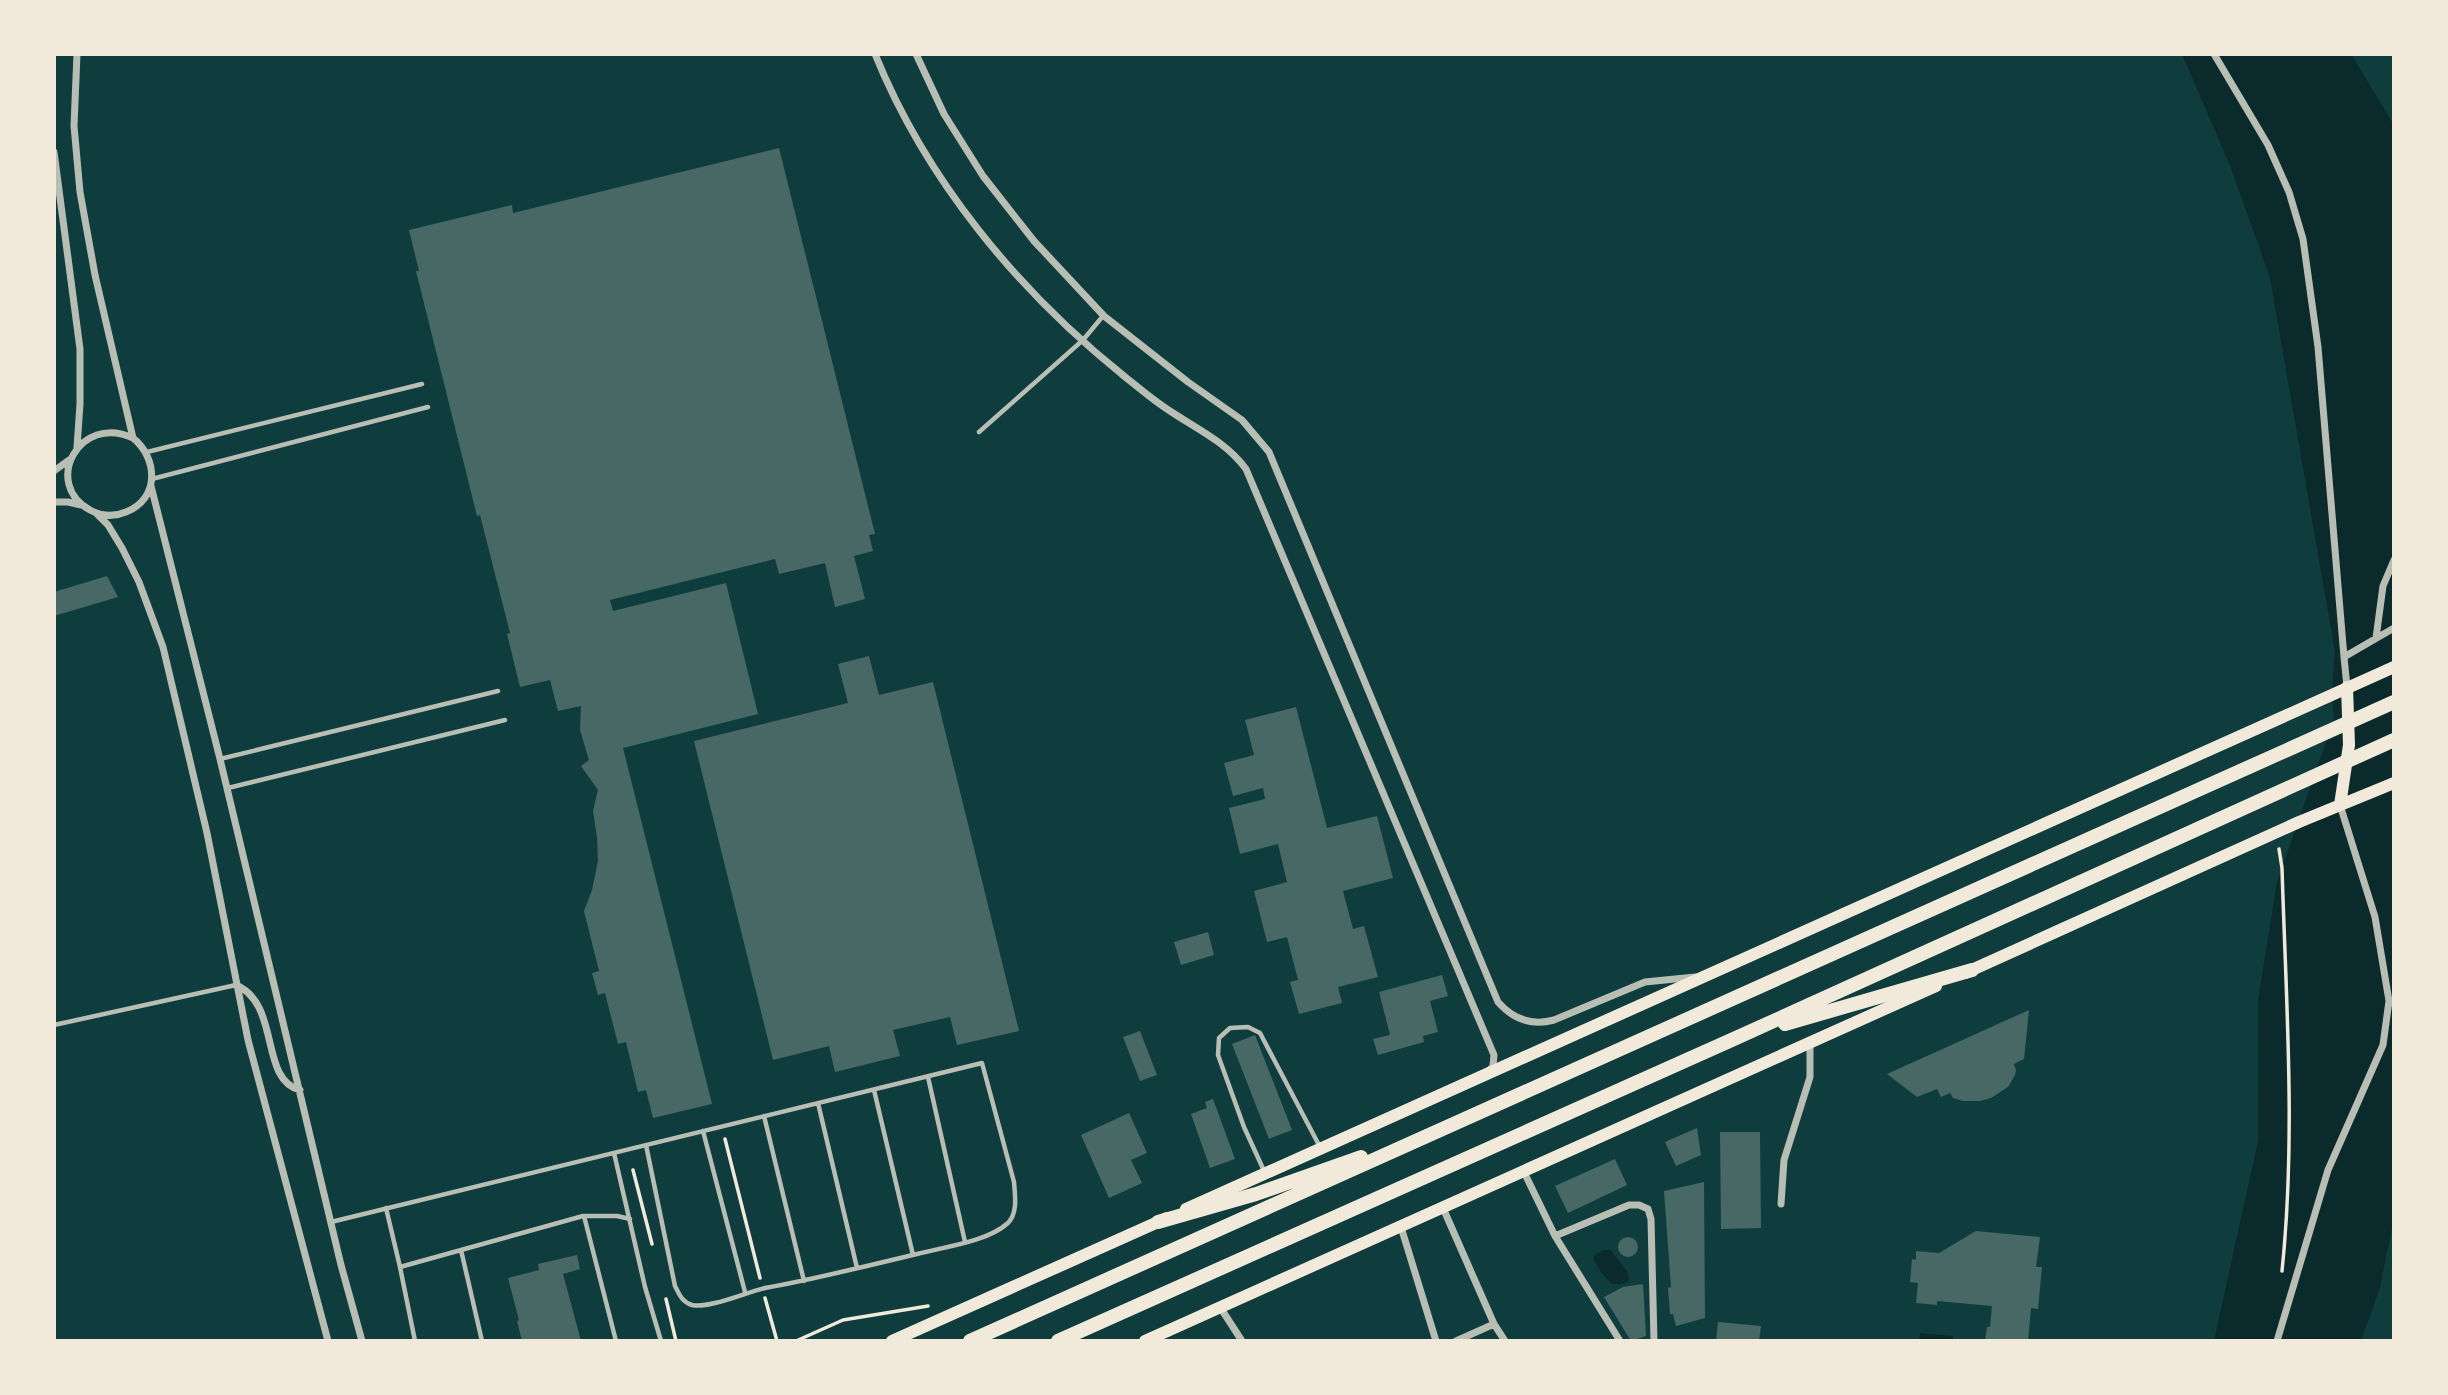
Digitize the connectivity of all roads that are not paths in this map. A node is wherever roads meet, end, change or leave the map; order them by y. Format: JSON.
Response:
{"nodes":[{"id":1,"x":77,"y":54,"type":"edge"},
{"id":2,"x":875,"y":54,"type":"edge"},
{"id":3,"x":916,"y":54,"type":"edge"},
{"id":4,"x":2214,"y":54,"type":"edge"},
{"id":5,"x":54,"y":152,"type":"edge"},
{"id":6,"x":1104,"y":316,"type":"junction"},
{"id":7,"x":1083,"y":340,"type":"junction"},
{"id":8,"x":422,"y":384,"type":"dead end"},
{"id":9,"x":428,"y":407,"type":"dead end"},
{"id":10,"x":979,"y":432,"type":"dead end"},
{"id":11,"x":133,"y":438,"type":"junction"},
{"id":12,"x":77,"y":447,"type":"junction"},
{"id":13,"x":147,"y":452,"type":"junction"},
{"id":14,"x":72,"y":457,"type":"junction"},
{"id":15,"x":54,"y":471,"type":"edge"},
{"id":16,"x":151,"y":482,"type":"junction"},
{"id":17,"x":54,"y":502,"type":"edge"},
{"id":18,"x":84,"y":507,"type":"junction"},
{"id":19,"x":96,"y":513,"type":"junction"},
{"id":20,"x":2394,"y":560,"type":"edge"},
{"id":21,"x":2394,"y":628,"type":"edge"},
{"id":22,"x":2376,"y":638,"type":"junction"},
{"id":23,"x":2344,"y":657,"type":"junction"},
{"id":24,"x":2394,"y":667,"type":"edge"},
{"id":25,"x":2347,"y":687,"type":"junction"},
{"id":26,"x":498,"y":691,"type":"dead end"},
{"id":27,"x":2394,"y":702,"type":"edge"},
{"id":28,"x":505,"y":720,"type":"dead end"},
{"id":29,"x":2394,"y":740,"type":"edge"},
{"id":30,"x":220,"y":759,"type":"junction"},
{"id":31,"x":2394,"y":783,"type":"edge"},
{"id":32,"x":227,"y":788,"type":"junction"},
{"id":33,"x":2340,"y":805,"type":"junction"},
{"id":34,"x":1972,"y":970,"type":"junction"},
{"id":35,"x":1703,"y":976,"type":"junction"},
{"id":36,"x":236,"y":985,"type":"junction"},
{"id":37,"x":54,"y":1025,"type":"edge"},
{"id":38,"x":1736,"y":1038,"type":"junction"},
{"id":39,"x":1810,"y":1041,"type":"junction"},
{"id":40,"x":1484,"y":1074,"type":"junction"},
{"id":41,"x":928,"y":1077,"type":"junction"},
{"id":42,"x":300,"y":1090,"type":"junction"},
{"id":43,"x":874,"y":1090,"type":"junction"},
{"id":44,"x":818,"y":1103,"type":"junction"},
{"id":45,"x":764,"y":1116,"type":"junction"},
{"id":46,"x":703,"y":1131,"type":"junction"},
{"id":47,"x":1423,"y":1138,"type":"junction"},
{"id":48,"x":646,"y":1145,"type":"junction"},
{"id":49,"x":1320,"y":1148,"type":"junction"},
{"id":50,"x":614,"y":1153,"type":"junction"},
{"id":51,"x":1524,"y":1172,"type":"junction"},
{"id":52,"x":1265,"y":1173,"type":"junction"},
{"id":53,"x":1781,"y":1204,"type":"dead end"},
{"id":54,"x":386,"y":1208,"type":"junction"},
{"id":55,"x":1443,"y":1208,"type":"junction"},
{"id":56,"x":583,"y":1216,"type":"junction"},
{"id":57,"x":630,"y":1219,"type":"junction"},
{"id":58,"x":331,"y":1222,"type":"junction"},
{"id":59,"x":1158,"y":1222,"type":"junction"},
{"id":60,"x":1401,"y":1227,"type":"junction"},
{"id":61,"x":1555,"y":1236,"type":"junction"},
{"id":62,"x":965,"y":1242,"type":"junction"},
{"id":63,"x":461,"y":1250,"type":"junction"},
{"id":64,"x":913,"y":1255,"type":"junction"},
{"id":65,"x":400,"y":1267,"type":"junction"},
{"id":66,"x":857,"y":1268,"type":"junction"},
{"id":67,"x":804,"y":1281,"type":"junction"},
{"id":68,"x":745,"y":1292,"type":"junction"},
{"id":69,"x":1220,"y":1307,"type":"junction"},
{"id":70,"x":1494,"y":1324,"type":"junction"},
{"id":71,"x":328,"y":1341,"type":"edge"},
{"id":72,"x":362,"y":1341,"type":"edge"},
{"id":73,"x":415,"y":1341,"type":"edge"},
{"id":74,"x":482,"y":1341,"type":"edge"},
{"id":75,"x":616,"y":1341,"type":"edge"},
{"id":76,"x":661,"y":1341,"type":"edge"},
{"id":77,"x":892,"y":1341,"type":"edge"},
{"id":78,"x":970,"y":1341,"type":"edge"},
{"id":79,"x":1058,"y":1341,"type":"edge"},
{"id":80,"x":1145,"y":1341,"type":"edge"},
{"id":81,"x":1242,"y":1341,"type":"edge"},
{"id":82,"x":1436,"y":1341,"type":"edge"},
{"id":83,"x":1456,"y":1341,"type":"edge"},
{"id":84,"x":1505,"y":1341,"type":"edge"},
{"id":85,"x":1620,"y":1341,"type":"edge"},
{"id":86,"x":1654,"y":1341,"type":"edge"},
{"id":87,"x":2277,"y":1341,"type":"edge"}],
"edges":[{"from":1,"to":11,"type":"street"},
{"from":2,"to":7,"type":"street"},
{"from":3,"to":6,"type":"street"},
{"from":4,"to":23,"type":"street"},
{"from":5,"to":12,"type":"street"},
{"from":6,"to":7,"type":"lane"},
{"from":6,"to":35,"type":"street"},
{"from":7,"to":10,"type":"lane"},
{"from":7,"to":40,"type":"street"},
{"from":8,"to":13,"type":"lane"},
{"from":9,"to":16,"type":"lane"},
{"from":11,"to":12,"type":"street"},
{"from":11,"to":13,"type":"street"},
{"from":12,"to":14,"type":"street"},
{"from":13,"to":16,"type":"street"},
{"from":14,"to":15,"type":"street"},
{"from":14,"to":18,"type":"street"},
{"from":16,"to":19,"type":"street"},
{"from":16,"to":30,"type":"street"},
{"from":17,"to":18,"type":"street"},
{"from":18,"to":19,"type":"street"},
{"from":19,"to":36,"type":"street"},
{"from":20,"to":22,"type":"street"},
{"from":21,"to":22,"type":"street"},
{"from":22,"to":23,"type":"street"},
{"from":23,"to":25,"type":"street"},
{"from":24,"to":25,"type":"main road"},
{"from":25,"to":33,"type":"main road"},
{"from":25,"to":35,"type":"main road"},
{"from":26,"to":30,"type":"lane"},
{"from":27,"to":47,"type":"highway"},
{"from":28,"to":32,"type":"lane"},
{"from":29,"to":38,"type":"highway"},
{"from":30,"to":32,"type":"street"},
{"from":31,"to":33,"type":"main road"},
{"from":32,"to":42,"type":"street"},
{"from":33,"to":34,"type":"main road"},
{"from":33,"to":87,"type":"street"},
{"from":34,"to":38,"type":"highway"},
{"from":34,"to":39,"type":"main road"},
{"from":35,"to":40,"type":"main road"},
{"from":36,"to":37,"type":"lane"},
{"from":36,"to":42,"type":"street"},
{"from":36,"to":71,"type":"street"},
{"from":38,"to":79,"type":"highway"},
{"from":39,"to":51,"type":"main road"},
{"from":39,"to":53,"type":"street"},
{"from":40,"to":49,"type":"main road"},
{"from":41,"to":43,"type":"lane"},
{"from":41,"to":62,"type":"lane"},
{"from":41,"to":62,"type":"lane"},
{"from":42,"to":58,"type":"street"},
{"from":43,"to":44,"type":"lane"},
{"from":43,"to":64,"type":"lane"},
{"from":44,"to":45,"type":"lane"},
{"from":44,"to":66,"type":"lane"},
{"from":45,"to":46,"type":"lane"},
{"from":45,"to":67,"type":"lane"},
{"from":46,"to":48,"type":"lane"},
{"from":46,"to":68,"type":"lane"},
{"from":47,"to":59,"type":"highway"},
{"from":47,"to":78,"type":"highway"},
{"from":48,"to":50,"type":"lane"},
{"from":48,"to":68,"type":"lane"},
{"from":49,"to":52,"type":"main road"},
{"from":49,"to":52,"type":"lane"},
{"from":50,"to":54,"type":"lane"},
{"from":50,"to":57,"type":"lane"},
{"from":51,"to":55,"type":"main road"},
{"from":51,"to":61,"type":"street"},
{"from":52,"to":59,"type":"main road"},
{"from":54,"to":58,"type":"lane"},
{"from":54,"to":65,"type":"lane"},
{"from":55,"to":60,"type":"main road"},
{"from":55,"to":70,"type":"street"},
{"from":56,"to":57,"type":"lane"},
{"from":56,"to":63,"type":"lane"},
{"from":56,"to":75,"type":"lane"},
{"from":57,"to":76,"type":"lane"},
{"from":58,"to":72,"type":"street"},
{"from":59,"to":77,"type":"main road"},
{"from":60,"to":69,"type":"main road"},
{"from":60,"to":82,"type":"street"},
{"from":61,"to":85,"type":"street"},
{"from":61,"to":86,"type":"street"},
{"from":62,"to":64,"type":"lane"},
{"from":63,"to":65,"type":"lane"},
{"from":63,"to":74,"type":"lane"},
{"from":64,"to":66,"type":"lane"},
{"from":65,"to":73,"type":"lane"},
{"from":66,"to":67,"type":"lane"},
{"from":67,"to":68,"type":"lane"},
{"from":69,"to":80,"type":"main road"},
{"from":69,"to":81,"type":"street"},
{"from":70,"to":83,"type":"street"},
{"from":70,"to":84,"type":"street"}]}
